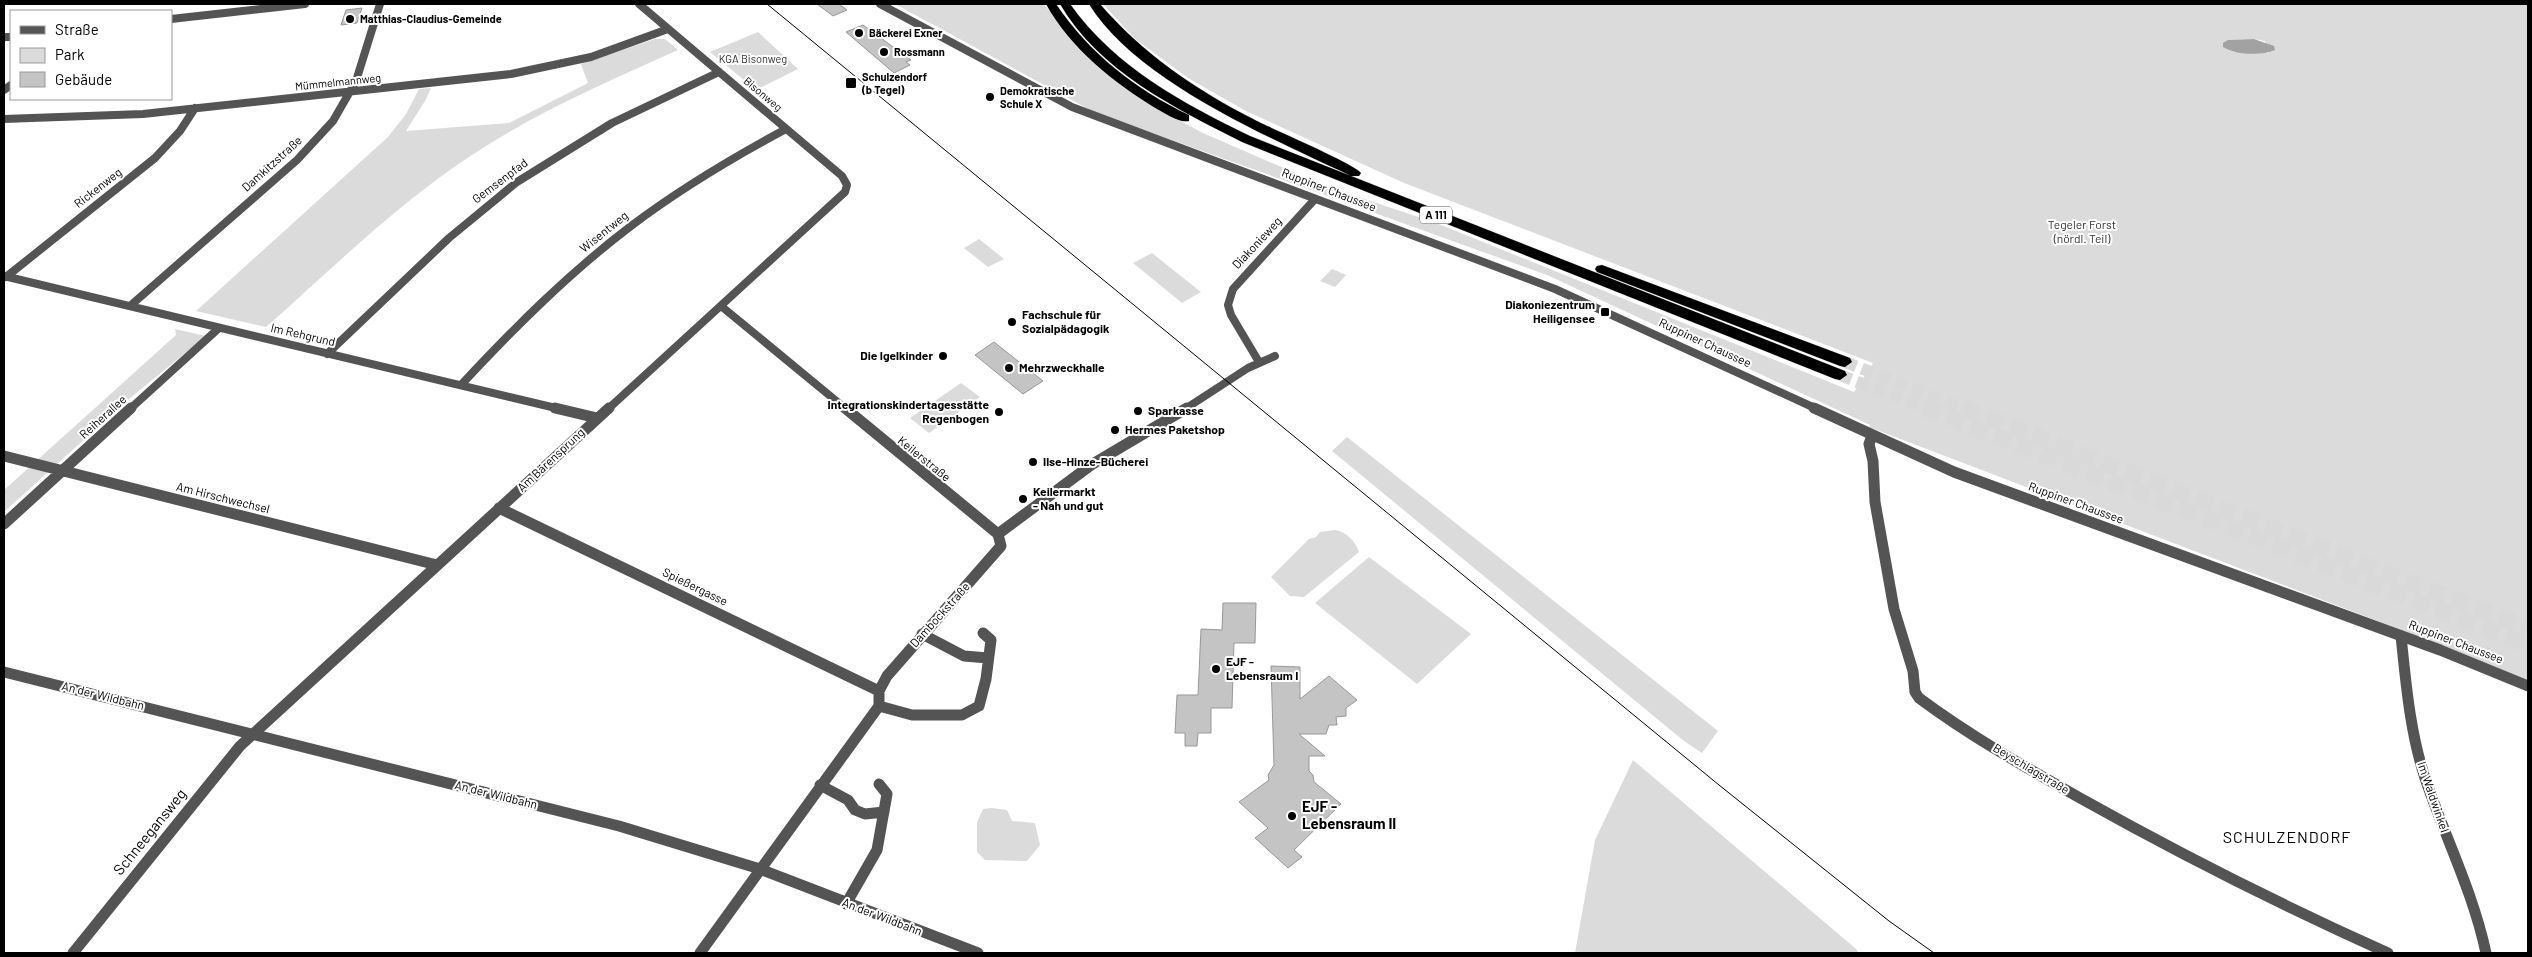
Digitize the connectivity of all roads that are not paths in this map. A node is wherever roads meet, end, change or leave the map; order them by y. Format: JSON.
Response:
{"nodes":[{"id":1,"x":305,"y":4,"type":"edge"},
{"id":2,"x":380,"y":4,"type":"edge"},
{"id":3,"x":638,"y":4,"type":"edge"},
{"id":4,"x":880,"y":4,"type":"edge"},
{"id":5,"x":1051,"y":4,"type":"edge"},
{"id":6,"x":1065,"y":4,"type":"edge"},
{"id":7,"x":1078,"y":4,"type":"edge"},
{"id":8,"x":1094,"y":4,"type":"edge"},
{"id":9,"x":172,"y":19,"type":"edge"},
{"id":10,"x":668,"y":28,"type":"junction"},
{"id":11,"x":719,"y":72,"type":"junction"},
{"id":12,"x":351,"y":92,"type":"junction"},
{"id":13,"x":195,"y":108,"type":"junction"},
{"id":14,"x":4,"y":119,"type":"edge"},
{"id":15,"x":786,"y":129,"type":"junction"},
{"id":16,"x":1355,"y":173,"type":"junction"},
{"id":17,"x":846,"y":185,"type":"joint"},
{"id":18,"x":1315,"y":199,"type":"junction"},
{"id":19,"x":1414,"y":206,"type":"junction"},
{"id":20,"x":5,"y":276,"type":"edge"},
{"id":21,"x":130,"y":306,"type":"junction"},
{"id":22,"x":721,"y":306,"type":"junction"},
{"id":23,"x":219,"y":328,"type":"junction"},
{"id":24,"x":327,"y":354,"type":"junction"},
{"id":25,"x":1275,"y":356,"type":"dead end"},
{"id":26,"x":1260,"y":362,"type":"junction"},
{"id":27,"x":1846,"y":362,"type":"tunnel mouth"},
{"id":28,"x":1840,"y":375,"type":"tunnel mouth"},
{"id":29,"x":461,"y":385,"type":"junction"},
{"id":30,"x":596,"y":418,"type":"junction"},
{"id":31,"x":1872,"y":436,"type":"junction"},
{"id":32,"x":4,"y":456,"type":"edge"},
{"id":33,"x":62,"y":471,"type":"junction"},
{"id":34,"x":499,"y":508,"type":"junction"},
{"id":35,"x":4,"y":524,"type":"edge"},
{"id":36,"x":998,"y":534,"type":"junction"},
{"id":37,"x":437,"y":565,"type":"junction"},
{"id":38,"x":983,"y":633,"type":"dead end"},
{"id":39,"x":922,"y":634,"type":"junction"},
{"id":40,"x":2401,"y":636,"type":"junction"},
{"id":41,"x":988,"y":658,"type":"junction"},
{"id":42,"x":4,"y":672,"type":"edge"},
{"id":43,"x":2528,"y":686,"type":"edge"},
{"id":44,"x":879,"y":692,"type":"junction"},
{"id":45,"x":879,"y":706,"type":"junction"},
{"id":46,"x":253,"y":733,"type":"junction"},
{"id":47,"x":879,"y":784,"type":"dead end"},
{"id":48,"x":820,"y":785,"type":"junction"},
{"id":49,"x":884,"y":812,"type":"junction"},
{"id":50,"x":760,"y":869,"type":"junction"},
{"id":51,"x":846,"y":904,"type":"junction"},
{"id":52,"x":73,"y":953,"type":"edge"},
{"id":53,"x":700,"y":953,"type":"edge"},
{"id":54,"x":978,"y":953,"type":"edge"},
{"id":55,"x":2388,"y":953,"type":"edge"},
{"id":56,"x":2486,"y":953,"type":"edge"}],
"edges":[{"from":1,"to":9,"type":"street"},
{"from":2,"to":12,"type":"street","name":"Damkitzstraße"},
{"from":3,"to":10,"type":"street","name":"Bisonweg"},
{"from":4,"to":18,"type":"street","name":"Ruppiner Chaussee"},
{"from":5,"to":19,"type":"highway"},
{"from":6,"to":19,"type":"highway","number":"A 111"},
{"from":7,"to":16,"type":"highway","number":"A 111"},
{"from":8,"to":16,"type":"highway"},
{"from":10,"to":11,"type":"street","name":"Bisonweg"},
{"from":10,"to":12,"type":"street","name":"Mümmelmannweg"},
{"from":11,"to":15,"type":"street","name":"Bisonweg"},
{"from":11,"to":24,"type":"street","name":"Gemsenpfad"},
{"from":12,"to":13,"type":"street","name":"Mümmelmannweg"},
{"from":12,"to":21,"type":"street","name":"Damkitzstraße"},
{"from":13,"to":14,"type":"street","name":"Mümmelmannweg"},
{"from":13,"to":20,"type":"street","name":"Rickenweg"},
{"from":15,"to":17,"type":"street","name":"Bisonweg"},
{"from":15,"to":29,"type":"street","name":"Wisentweg"},
{"from":16,"to":27,"type":"highway","number":"A 111"},
{"from":17,"to":22,"type":"street","name":"Am Bärensprung"},
{"from":18,"to":26,"type":"street","name":"Diakonieweg"},
{"from":18,"to":31,"type":"street","name":"Ruppiner Chaussee"},
{"from":19,"to":28,"type":"highway","number":"A 111"},
{"from":20,"to":21,"type":"street","name":"Im Rehgrund"},
{"from":21,"to":23,"type":"street","name":"Im Rehgrund"},
{"from":22,"to":30,"type":"street","name":"Am Bärensprung"},
{"from":22,"to":36,"type":"street","name":"Keilerstraße"},
{"from":23,"to":24,"type":"street","name":"Im Rehgrund"},
{"from":23,"to":33,"type":"street","name":"Reiherallee"},
{"from":24,"to":29,"type":"street","name":"Im Rehgrund"},
{"from":25,"to":26,"type":"street"},
{"from":26,"to":36,"type":"street"},
{"from":29,"to":30,"type":"street","name":"Im Rehgrund"},
{"from":30,"to":34,"type":"street","name":"Am Bärensprung"},
{"from":31,"to":40,"type":"street","name":"Ruppiner Chaussee"},
{"from":31,"to":55,"type":"street","name":"Beyschlagstraße"},
{"from":32,"to":33,"type":"street","name":"Am Hirschwechsel"},
{"from":33,"to":35,"type":"street","name":"Reiherallee"},
{"from":33,"to":37,"type":"street","name":"Am Hirschwechsel"},
{"from":34,"to":37,"type":"street","name":"Am Bärensprung"},
{"from":34,"to":44,"type":"street","name":"Spießergasse"},
{"from":36,"to":39,"type":"street","name":"Dambockstraße"},
{"from":37,"to":46,"type":"street","name":"Am Bärensprung"},
{"from":38,"to":41,"type":"street"},
{"from":39,"to":41,"type":"street"},
{"from":39,"to":44,"type":"street","name":"Dambockstraße"},
{"from":40,"to":43,"type":"street","name":"Ruppiner Chaussee"},
{"from":40,"to":56,"type":"street","name":"Im Waldwinkel"},
{"from":41,"to":45,"type":"street"},
{"from":42,"to":46,"type":"street","name":"An der Wildbahn"},
{"from":44,"to":45,"type":"street"},
{"from":45,"to":48,"type":"street"},
{"from":46,"to":50,"type":"street","name":"An der Wildbahn"},
{"from":46,"to":52,"type":"street","name":"Schneegansweg"},
{"from":47,"to":49,"type":"street"},
{"from":48,"to":49,"type":"street"},
{"from":48,"to":50,"type":"street"},
{"from":49,"to":51,"type":"street"},
{"from":50,"to":51,"type":"street","name":"An der Wildbahn"},
{"from":50,"to":53,"type":"street"},
{"from":51,"to":54,"type":"street","name":"An der Wildbahn"}]}
